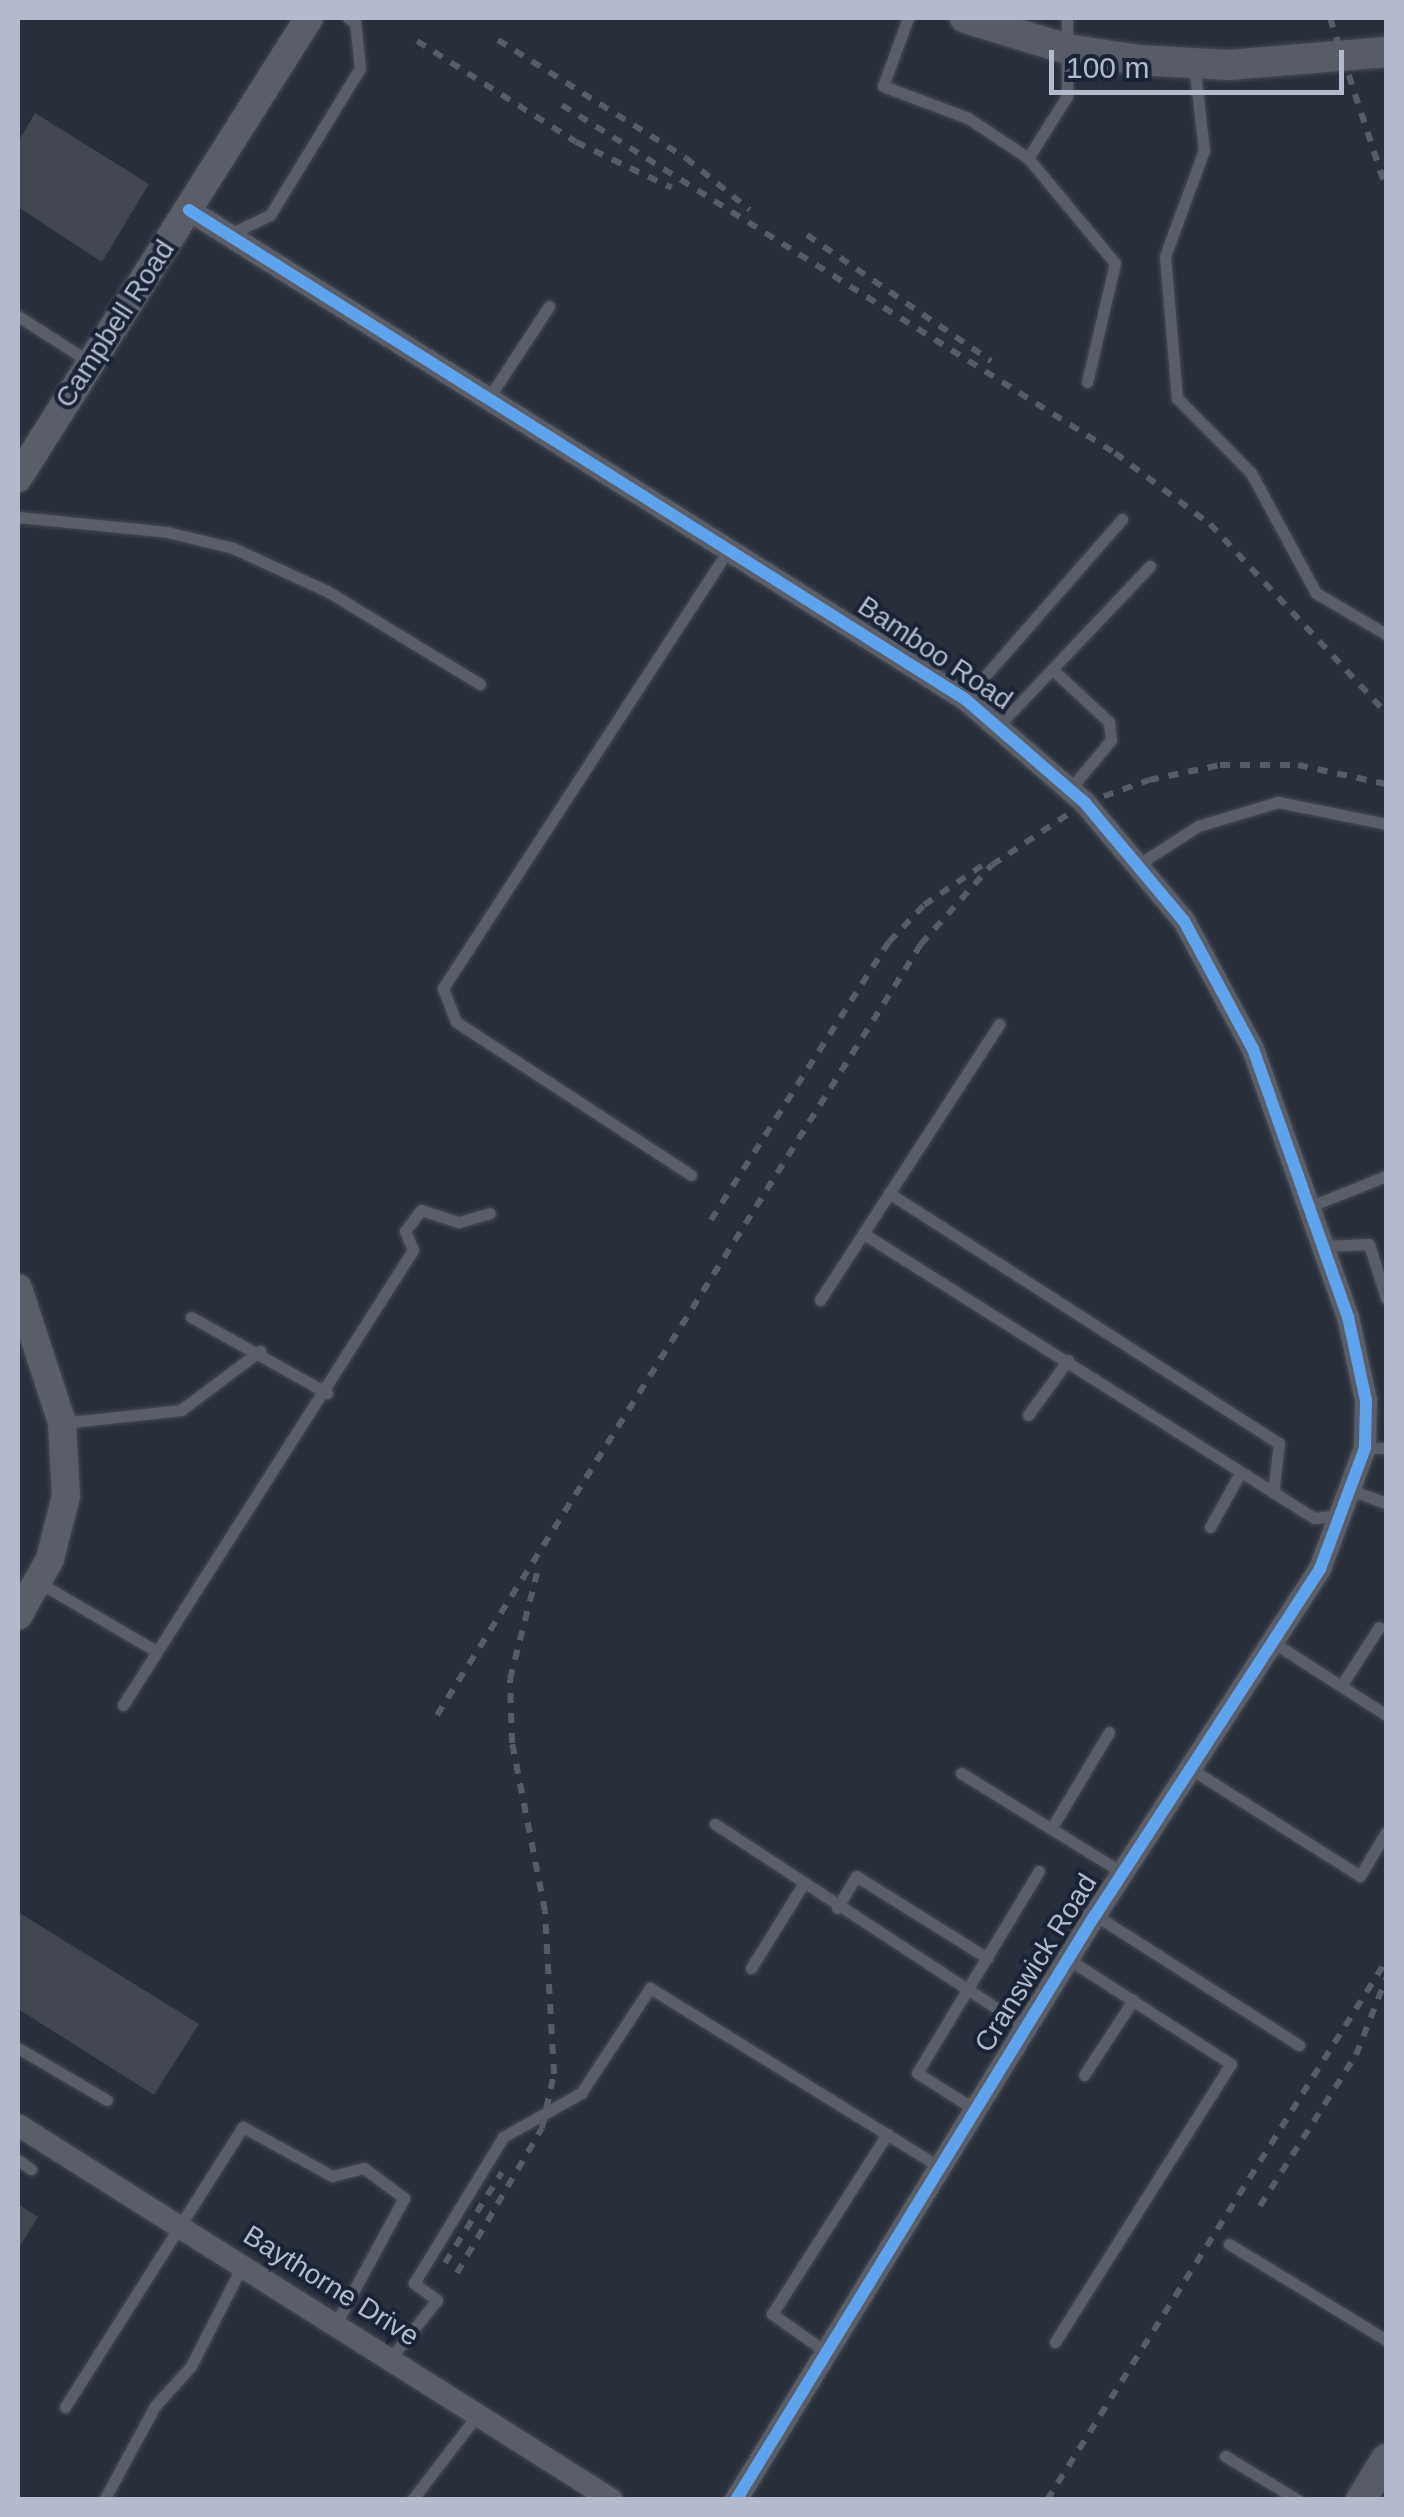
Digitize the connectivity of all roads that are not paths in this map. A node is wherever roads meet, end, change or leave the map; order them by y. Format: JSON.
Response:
{"nodes":[{"id":1,"x":309,"y":18,"type":"edge"},
{"id":2,"x":348,"y":18,"type":"edge"},
{"id":3,"x":908,"y":18,"type":"edge"},
{"id":4,"x":966,"y":18,"type":"edge"},
{"id":5,"x":1067,"y":18,"type":"edge"},
{"id":6,"x":1066,"y":49,"type":"junction"},
{"id":7,"x":1386,"y":52,"type":"edge"},
{"id":8,"x":1194,"y":64,"type":"junction"},
{"id":9,"x":1028,"y":158,"type":"junction"},
{"id":10,"x":189,"y":210,"type":"junction"},
{"id":11,"x":228,"y":235,"type":"junction"},
{"id":12,"x":549,"y":306,"type":"dead end"},
{"id":13,"x":18,"y":316,"type":"edge"},
{"id":14,"x":90,"y":362,"type":"junction"},
{"id":15,"x":1088,"y":382,"type":"dead end"},
{"id":16,"x":488,"y":400,"type":"junction"},
{"id":17,"x":18,"y":478,"type":"edge"},
{"id":18,"x":18,"y":516,"type":"edge"},
{"id":19,"x":1122,"y":519,"type":"dead end"},
{"id":20,"x":729,"y":549,"type":"junction"},
{"id":21,"x":1150,"y":566,"type":"dead end"},
{"id":22,"x":1386,"y":634,"type":"edge"},
{"id":23,"x":1052,"y":669,"type":"junction"},
{"id":24,"x":480,"y":684,"type":"dead end"},
{"id":25,"x":965,"y":699,"type":"junction"},
{"id":26,"x":1000,"y":724,"type":"junction"},
{"id":27,"x":1070,"y":789,"type":"junction"},
{"id":28,"x":1386,"y":824,"type":"edge"},
{"id":29,"x":1139,"y":864,"type":"junction"},
{"id":30,"x":999,"y":1024,"type":"dead end"},
{"id":31,"x":691,"y":1175,"type":"dead end"},
{"id":32,"x":1386,"y":1176,"type":"edge"},
{"id":33,"x":889,"y":1193,"type":"junction"},
{"id":34,"x":1311,"y":1206,"type":"junction"},
{"id":35,"x":490,"y":1213,"type":"dead end"},
{"id":36,"x":864,"y":1234,"type":"junction"},
{"id":37,"x":1324,"y":1246,"type":"junction"},
{"id":38,"x":18,"y":1288,"type":"edge"},
{"id":39,"x":1386,"y":1298,"type":"edge"},
{"id":40,"x":820,"y":1300,"type":"dead end"},
{"id":41,"x":191,"y":1317,"type":"dead end"},
{"id":42,"x":260,"y":1351,"type":"junction"},
{"id":43,"x":1068,"y":1360,"type":"junction"},
{"id":44,"x":328,"y":1393,"type":"junction"},
{"id":45,"x":1376,"y":1400,"type":"edge"},
{"id":46,"x":1028,"y":1415,"type":"dead end"},
{"id":47,"x":62,"y":1423,"type":"junction"},
{"id":48,"x":1376,"y":1448,"type":"edge"},
{"id":49,"x":1240,"y":1473,"type":"junction"},
{"id":50,"x":1353,"y":1491,"type":"junction"},
{"id":51,"x":1273,"y":1493,"type":"junction"},
{"id":52,"x":1386,"y":1504,"type":"edge"},
{"id":53,"x":1346,"y":1515,"type":"junction"},
{"id":54,"x":1210,"y":1527,"type":"dead end"},
{"id":55,"x":38,"y":1582,"type":"junction"},
{"id":56,"x":18,"y":1616,"type":"edge"},
{"id":57,"x":1379,"y":1627,"type":"dead end"},
{"id":58,"x":1274,"y":1643,"type":"junction"},
{"id":59,"x":156,"y":1651,"type":"junction"},
{"id":60,"x":1341,"y":1686,"type":"junction"},
{"id":61,"x":123,"y":1705,"type":"dead end"},
{"id":62,"x":1386,"y":1715,"type":"edge"},
{"id":63,"x":1109,"y":1732,"type":"dead end"},
{"id":64,"x":1191,"y":1769,"type":"junction"},
{"id":65,"x":961,"y":1773,"type":"dead end"},
{"id":66,"x":715,"y":1824,"type":"dead end"},
{"id":67,"x":1052,"y":1830,"type":"junction"},
{"id":68,"x":1386,"y":1832,"type":"edge"},
{"id":69,"x":1039,"y":1871,"type":"dead end"},
{"id":70,"x":1123,"y":1873,"type":"junction"},
{"id":71,"x":802,"y":1886,"type":"junction"},
{"id":72,"x":836,"y":1908,"type":"junction"},
{"id":73,"x":1096,"y":1915,"type":"junction"},
{"id":74,"x":987,"y":1958,"type":"junction"},
{"id":75,"x":1068,"y":1959,"type":"junction"},
{"id":76,"x":750,"y":1968,"type":"dead end"},
{"id":77,"x":968,"y":1990,"type":"junction"},
{"id":78,"x":1133,"y":2000,"type":"junction"},
{"id":79,"x":1025,"y":2027,"type":"junction"},
{"id":80,"x":1299,"y":2044,"type":"dead end"},
{"id":81,"x":18,"y":2048,"type":"edge"},
{"id":82,"x":1084,"y":2075,"type":"dead end"},
{"id":83,"x":107,"y":2100,"type":"dead end"},
{"id":84,"x":974,"y":2109,"type":"junction"},
{"id":85,"x":18,"y":2125,"type":"edge"},
{"id":86,"x":887,"y":2134,"type":"junction"},
{"id":87,"x":18,"y":2160,"type":"edge"},
{"id":88,"x":938,"y":2166,"type":"junction"},
{"id":89,"x":31,"y":2169,"type":"dead end"},
{"id":90,"x":179,"y":2226,"type":"junction"},
{"id":91,"x":1229,"y":2244,"type":"dead end"},
{"id":92,"x":242,"y":2266,"type":"junction"},
{"id":93,"x":335,"y":2324,"type":"junction"},
{"id":94,"x":1386,"y":2340,"type":"edge"},
{"id":95,"x":1055,"y":2342,"type":"dead end"},
{"id":96,"x":826,"y":2351,"type":"junction"},
{"id":97,"x":390,"y":2358,"type":"junction"},
{"id":98,"x":64,"y":2407,"type":"dead end"},
{"id":99,"x":478,"y":2414,"type":"junction"},
{"id":100,"x":1225,"y":2456,"type":"dead end"},
{"id":101,"x":1386,"y":2459,"type":"edge"},
{"id":102,"x":104,"y":2500,"type":"edge"},
{"id":103,"x":412,"y":2500,"type":"edge"},
{"id":104,"x":612,"y":2500,"type":"edge"},
{"id":105,"x":736,"y":2500,"type":"edge"},
{"id":106,"x":1298,"y":2500,"type":"edge"},
{"id":107,"x":1361,"y":2500,"type":"edge"}],
"edges":[{"from":1,"to":10,"type":"street","name":"Campbell Road"},
{"from":2,"to":11,"type":"lane"},
{"from":3,"to":9,"type":"lane"},
{"from":4,"to":6,"type":"main road"},
{"from":5,"to":6,"type":"lane"},
{"from":6,"to":8,"type":"main road"},
{"from":6,"to":9,"type":"lane"},
{"from":7,"to":8,"type":"main road"},
{"from":8,"to":22,"type":"lane"},
{"from":9,"to":15,"type":"lane"},
{"from":10,"to":11,"type":"street","name":"Bamboo Road"},
{"from":10,"to":14,"type":"street","name":"Campbell Road"},
{"from":11,"to":16,"type":"street","name":"Bamboo Road"},
{"from":12,"to":16,"type":"lane"},
{"from":13,"to":14,"type":"lane"},
{"from":14,"to":17,"type":"street","name":"Campbell Road"},
{"from":16,"to":20,"type":"street","name":"Bamboo Road"},
{"from":18,"to":24,"type":"lane"},
{"from":19,"to":25,"type":"lane"},
{"from":20,"to":25,"type":"street","name":"Bamboo Road"},
{"from":20,"to":31,"type":"lane"},
{"from":21,"to":23,"type":"lane"},
{"from":23,"to":26,"type":"lane"},
{"from":23,"to":27,"type":"lane"},
{"from":25,"to":26,"type":"street","name":"Bamboo Road"},
{"from":26,"to":27,"type":"street","name":"Bamboo Road"},
{"from":27,"to":29,"type":"street","name":"Bamboo Road"},
{"from":28,"to":29,"type":"lane"},
{"from":29,"to":34,"type":"street","name":"Bamboo Road"},
{"from":30,"to":33,"type":"lane"},
{"from":32,"to":34,"type":"lane"},
{"from":33,"to":36,"type":"lane"},
{"from":33,"to":51,"type":"lane"},
{"from":34,"to":37,"type":"street","name":"Bamboo Road"},
{"from":35,"to":44,"type":"lane"},
{"from":36,"to":40,"type":"lane"},
{"from":36,"to":43,"type":"lane"},
{"from":37,"to":39,"type":"lane"},
{"from":37,"to":45,"type":"street","name":"Bamboo Road"},
{"from":38,"to":47,"type":"street"},
{"from":41,"to":42,"type":"lane"},
{"from":42,"to":44,"type":"lane"},
{"from":42,"to":47,"type":"lane"},
{"from":43,"to":46,"type":"lane"},
{"from":43,"to":49,"type":"lane"},
{"from":44,"to":59,"type":"lane"},
{"from":45,"to":48,"type":"street","name":"Bamboo Road"},
{"from":47,"to":55,"type":"street"},
{"from":48,"to":50,"type":"street","name":"Cranswick Road"},
{"from":49,"to":51,"type":"lane"},
{"from":49,"to":54,"type":"lane"},
{"from":50,"to":52,"type":"lane"},
{"from":50,"to":53,"type":"street","name":"Cranswick Road"},
{"from":51,"to":53,"type":"lane"},
{"from":53,"to":58,"type":"street","name":"Cranswick Road"},
{"from":55,"to":56,"type":"street"},
{"from":55,"to":59,"type":"lane"},
{"from":57,"to":60,"type":"lane"},
{"from":58,"to":60,"type":"lane"},
{"from":58,"to":64,"type":"street","name":"Cranswick Road"},
{"from":59,"to":61,"type":"lane"},
{"from":60,"to":62,"type":"lane"},
{"from":63,"to":67,"type":"lane"},
{"from":64,"to":68,"type":"lane"},
{"from":64,"to":70,"type":"street","name":"Cranswick Road"},
{"from":65,"to":67,"type":"lane"},
{"from":66,"to":71,"type":"lane"},
{"from":67,"to":70,"type":"lane"},
{"from":69,"to":74,"type":"lane"},
{"from":70,"to":73,"type":"street","name":"Cranswick Road"},
{"from":71,"to":72,"type":"lane"},
{"from":71,"to":76,"type":"lane"},
{"from":72,"to":74,"type":"lane"},
{"from":72,"to":77,"type":"lane"},
{"from":73,"to":75,"type":"street","name":"Cranswick Road"},
{"from":73,"to":80,"type":"lane"},
{"from":74,"to":77,"type":"lane"},
{"from":75,"to":78,"type":"lane"},
{"from":75,"to":79,"type":"street","name":"Cranswick Road"},
{"from":77,"to":79,"type":"lane"},
{"from":77,"to":84,"type":"lane"},
{"from":78,"to":82,"type":"lane"},
{"from":78,"to":95,"type":"lane"},
{"from":79,"to":84,"type":"street","name":"Cranswick Road"},
{"from":81,"to":83,"type":"lane"},
{"from":84,"to":88,"type":"street","name":"Cranswick Road"},
{"from":85,"to":90,"type":"street","name":"Baythorne Drive"},
{"from":86,"to":88,"type":"lane"},
{"from":86,"to":96,"type":"lane"},
{"from":86,"to":97,"type":"lane"},
{"from":87,"to":89,"type":"lane"},
{"from":88,"to":96,"type":"street","name":"Cranswick Road"},
{"from":90,"to":92,"type":"street","name":"Baythorne Drive"},
{"from":90,"to":93,"type":"lane"},
{"from":90,"to":98,"type":"lane"},
{"from":91,"to":94,"type":"lane"},
{"from":92,"to":93,"type":"street","name":"Baythorne Drive"},
{"from":92,"to":102,"type":"lane"},
{"from":93,"to":97,"type":"street","name":"Baythorne Drive"},
{"from":96,"to":105,"type":"street","name":"Cranswick Road"},
{"from":97,"to":99,"type":"street","name":"Baythorne Drive"},
{"from":99,"to":103,"type":"lane"},
{"from":99,"to":104,"type":"street","name":"Baythorne Drive"},
{"from":100,"to":106,"type":"lane"},
{"from":101,"to":107,"type":"main road"}]}
